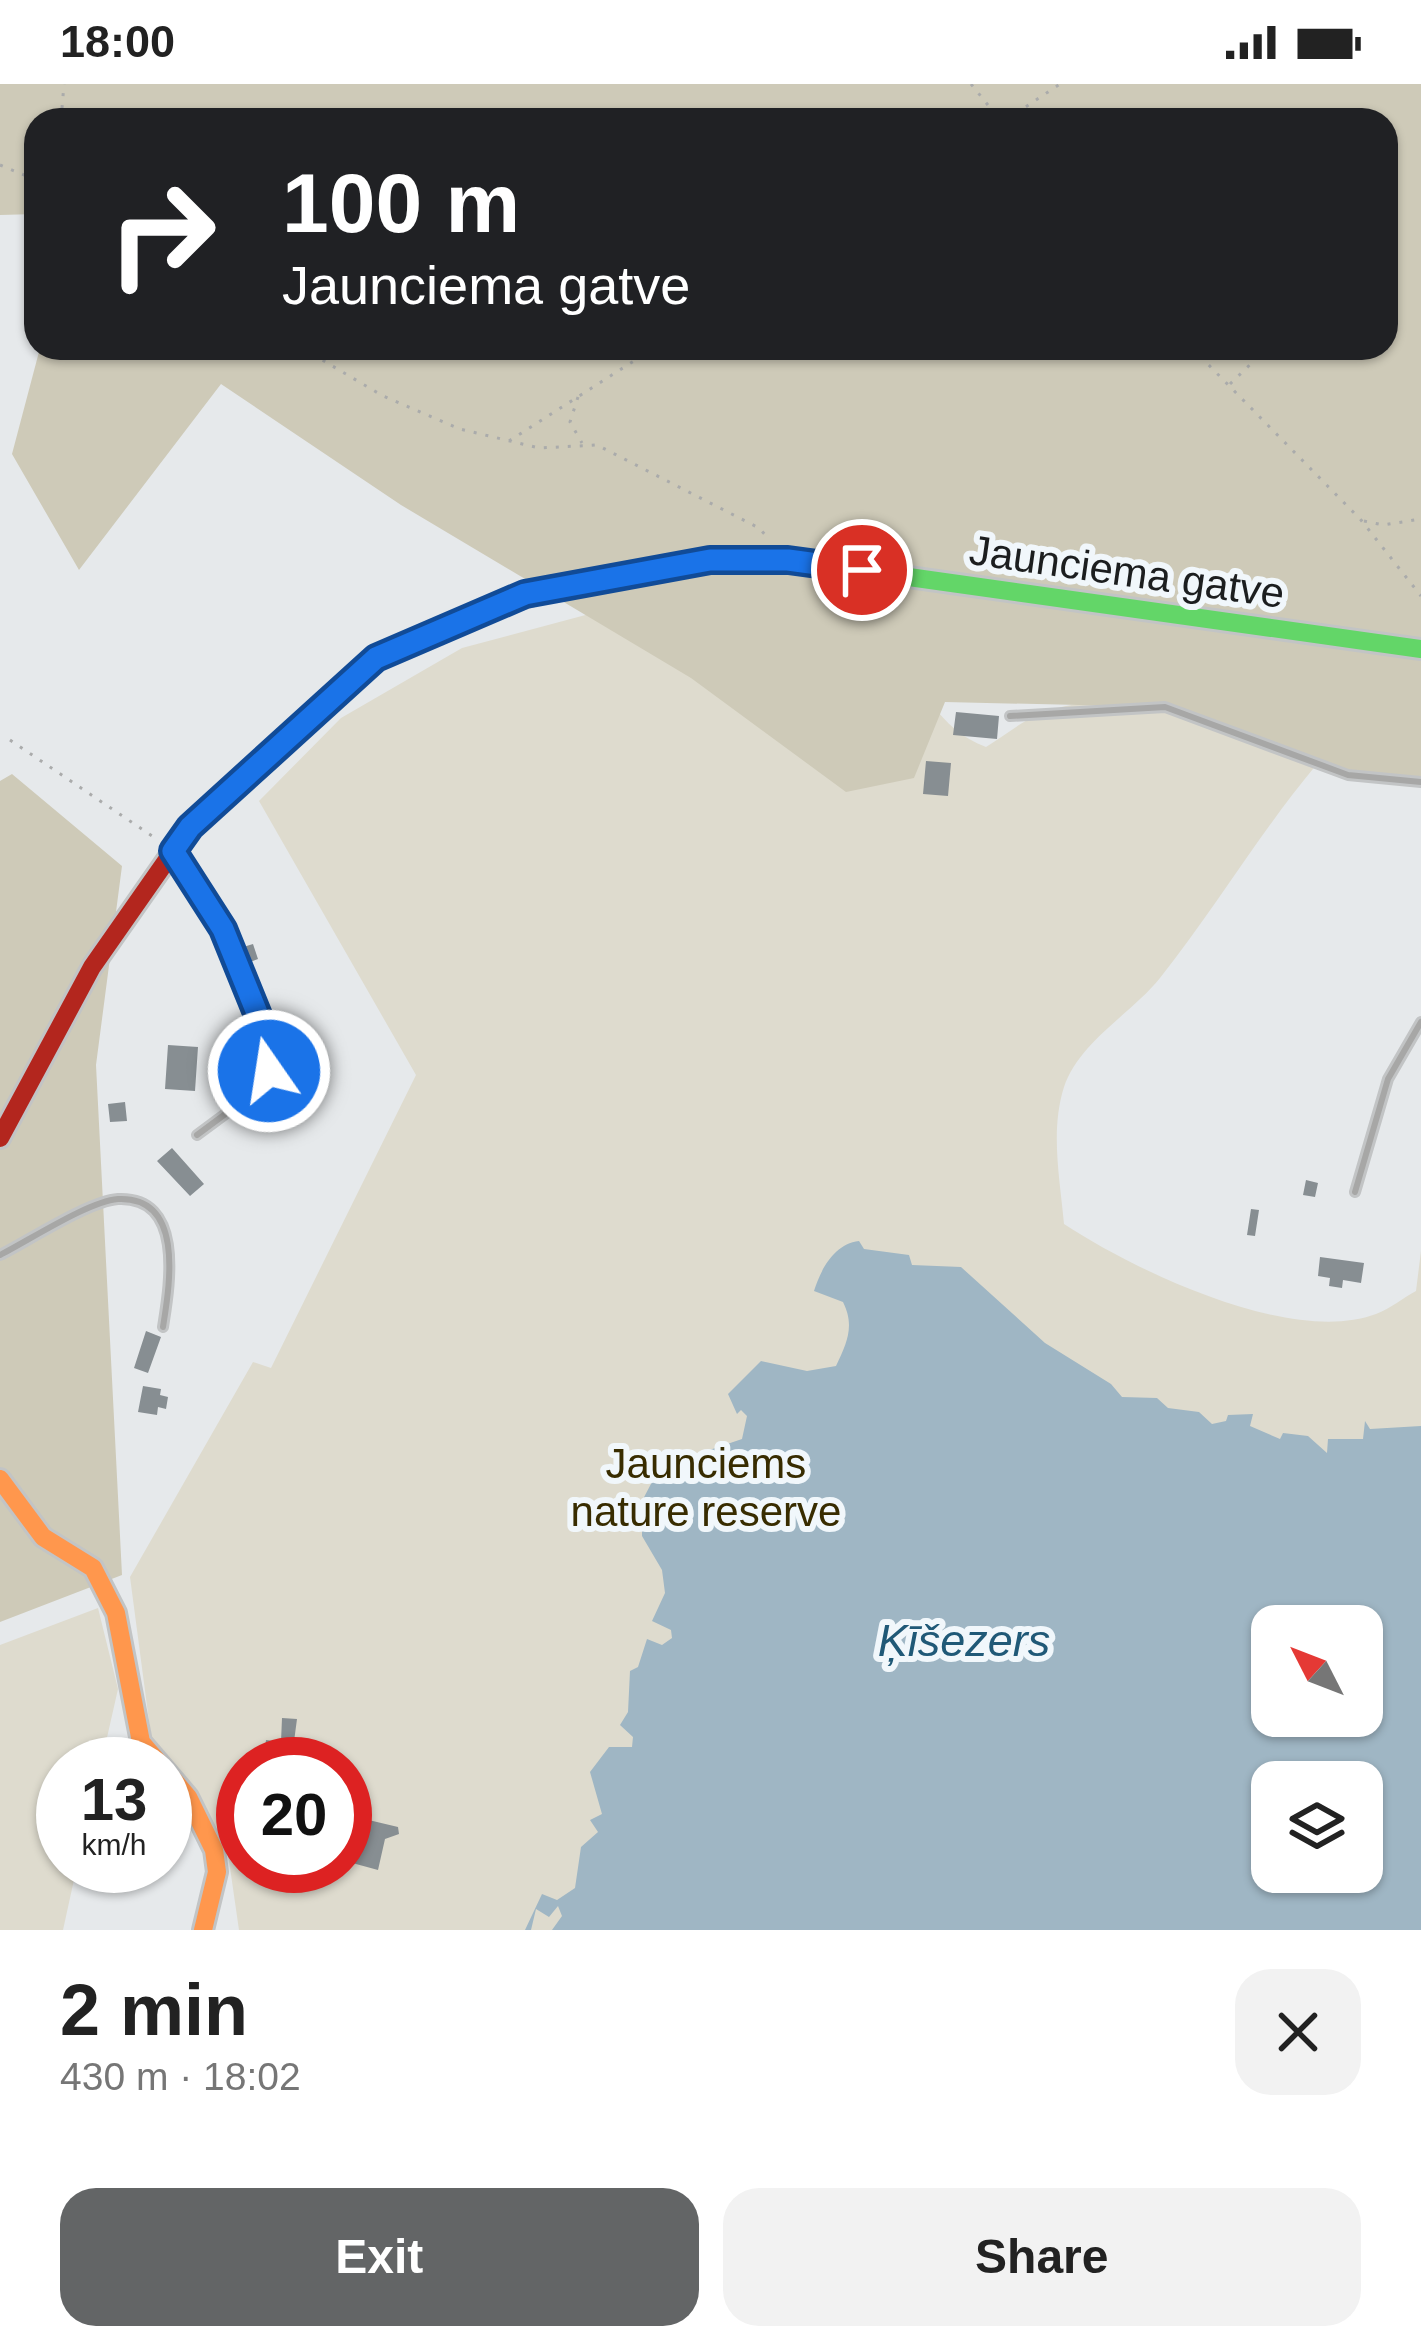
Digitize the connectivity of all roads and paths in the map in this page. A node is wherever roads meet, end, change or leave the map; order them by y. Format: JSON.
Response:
{"nodes":[{"id":1,"x":971,"y":84,"type":"edge"},
{"id":2,"x":1060,"y":84,"type":"edge"},
{"id":3,"x":992,"y":108,"type":"edge"},
{"id":4,"x":1022,"y":108,"type":"edge"},
{"id":5,"x":322,"y":360,"type":"edge"},
{"id":6,"x":635,"y":360,"type":"edge"},
{"id":7,"x":1204,"y":360,"type":"edge"},
{"id":8,"x":1255,"y":360,"type":"edge"},
{"id":9,"x":1229,"y":386,"type":"junction"},
{"id":10,"x":579,"y":396,"type":"junction"},
{"id":11,"x":506,"y":443,"type":"junction"},
{"id":12,"x":582,"y":445,"type":"junction"},
{"id":13,"x":1421,"y":519,"type":"edge"},
{"id":14,"x":1361,"y":520,"type":"junction"},
{"id":15,"x":788,"y":560,"type":"junction"},
{"id":16,"x":1421,"y":596,"type":"edge"},
{"id":17,"x":1421,"y":649,"type":"edge"},
{"id":18,"x":1010,"y":716,"type":"dead end"},
{"id":19,"x":10,"y":740,"type":"dead end"},
{"id":20,"x":1421,"y":782,"type":"edge"},
{"id":21,"x":173,"y":851,"type":"junction"},
{"id":22,"x":1421,"y":1022,"type":"edge"},
{"id":23,"x":197,"y":1136,"type":"dead end"},
{"id":24,"x":0,"y":1138,"type":"edge"},
{"id":25,"x":1355,"y":1192,"type":"dead end"},
{"id":26,"x":0,"y":1255,"type":"edge"},
{"id":27,"x":163,"y":1327,"type":"dead end"},
{"id":28,"x":0,"y":1480,"type":"edge"},
{"id":29,"x":202,"y":1930,"type":"edge"}],
"edges":[{"from":1,"to":3,"type":"path"},
{"from":2,"to":4,"type":"path"},
{"from":5,"to":11,"type":"path"},
{"from":6,"to":10,"type":"path"},
{"from":7,"to":9,"type":"path"},
{"from":8,"to":9,"type":"path"},
{"from":9,"to":14,"type":"path"},
{"from":10,"to":11,"type":"path"},
{"from":10,"to":12,"type":"path"},
{"from":11,"to":12,"type":"path"},
{"from":12,"to":15,"type":"path"},
{"from":13,"to":14,"type":"path"},
{"from":14,"to":16,"type":"path"},
{"from":15,"to":17,"type":"main road","name":"Jaunciema gatve"},
{"from":15,"to":21,"type":"main road","name":"Jaunciema gatve"},
{"from":18,"to":20,"type":"lane"},
{"from":19,"to":21,"type":"path"},
{"from":21,"to":23,"type":"lane"},
{"from":21,"to":24,"type":"main road","name":"Jaunciema gatve"},
{"from":22,"to":25,"type":"lane"},
{"from":26,"to":27,"type":"lane"},
{"from":28,"to":29,"type":"main road"}]}
